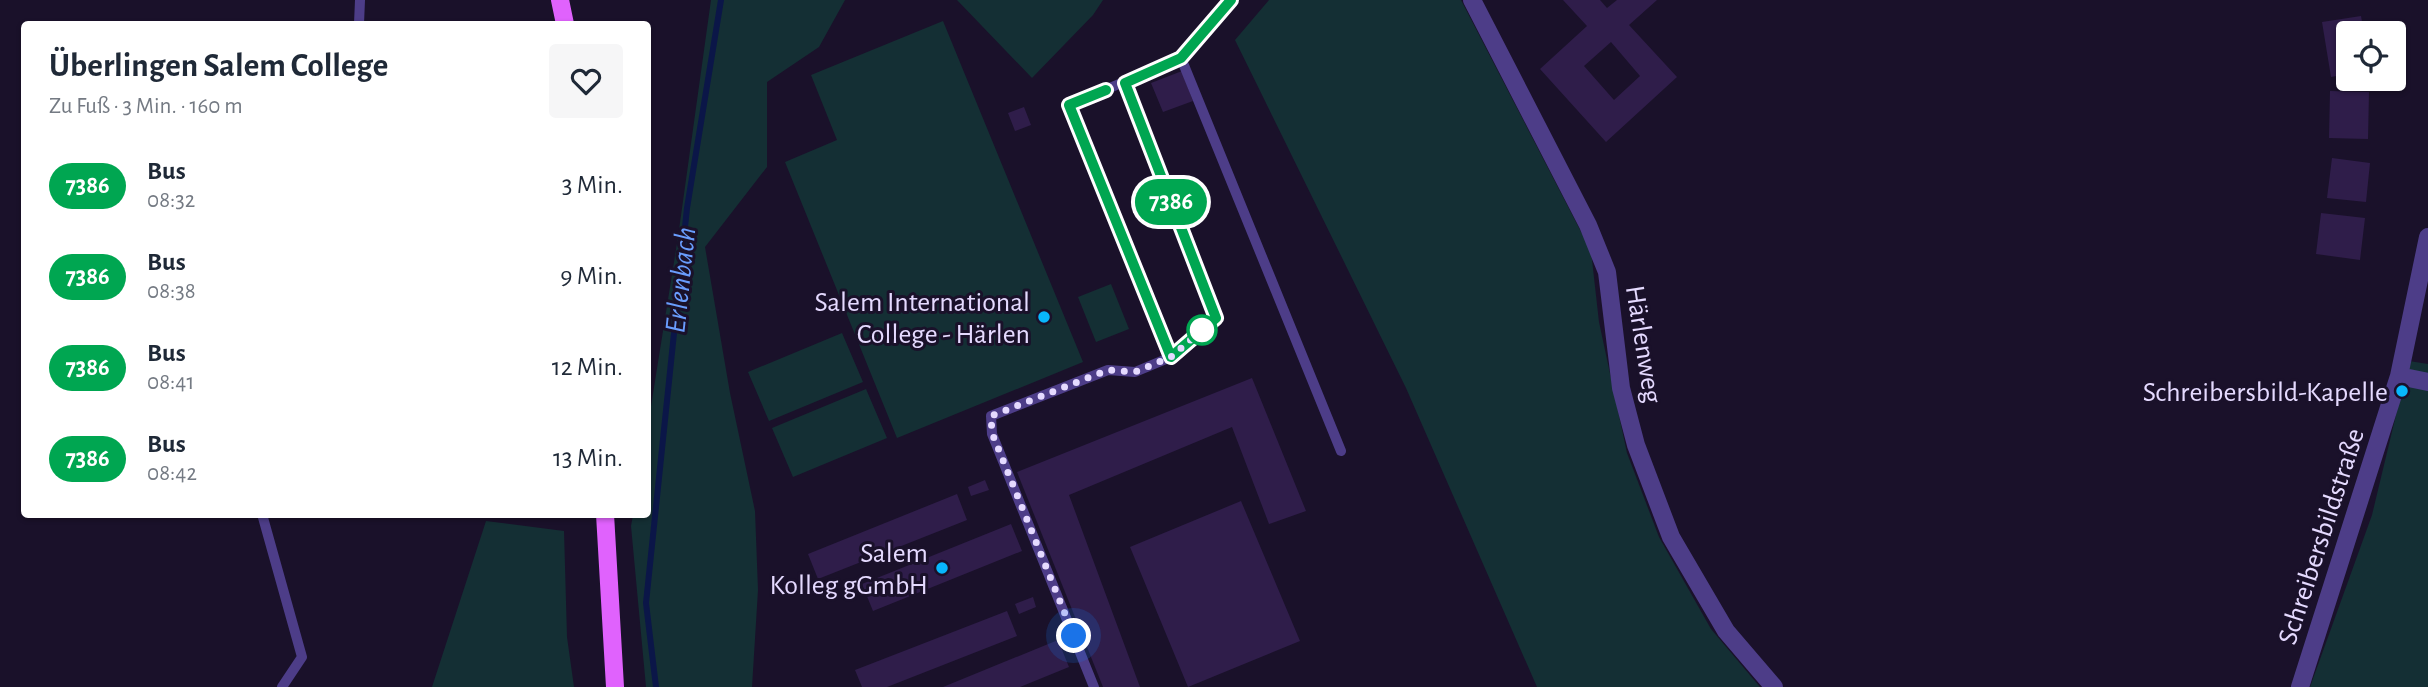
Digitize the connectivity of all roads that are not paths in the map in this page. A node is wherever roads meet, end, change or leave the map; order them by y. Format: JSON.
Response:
{"nodes":[{"id":1,"x":360,"y":0,"type":"edge"},
{"id":2,"x":560,"y":0,"type":"edge"},
{"id":3,"x":1230,"y":0,"type":"edge"},
{"id":4,"x":1475,"y":1,"type":"edge"},
{"id":5,"x":359,"y":21,"type":"edge"},
{"id":6,"x":564,"y":21,"type":"edge"},
{"id":7,"x":1181,"y":58,"type":"junction"},
{"id":8,"x":1125,"y":83,"type":"junction"},
{"id":9,"x":2428,"y":237,"type":"edge"},
{"id":10,"x":1171,"y":357,"type":"junction"},
{"id":11,"x":2399,"y":376,"type":"junction"},
{"id":12,"x":2428,"y":382,"type":"edge"},
{"id":13,"x":1341,"y":451,"type":"dead end"},
{"id":14,"x":263,"y":518,"type":"edge"},
{"id":15,"x":605,"y":518,"type":"edge"},
{"id":16,"x":282,"y":687,"type":"edge"},
{"id":17,"x":615,"y":687,"type":"edge"},
{"id":18,"x":1094,"y":687,"type":"edge"},
{"id":19,"x":1774,"y":687,"type":"edge"},
{"id":20,"x":2300,"y":687,"type":"edge"}],
"edges":[{"from":1,"to":5,"type":"lane"},
{"from":2,"to":6,"type":"main road"},
{"from":3,"to":7,"type":"lane"},
{"from":4,"to":19,"type":"street","name":"Härlenweg"},
{"from":7,"to":8,"type":"lane"},
{"from":7,"to":13,"type":"lane"},
{"from":8,"to":10,"type":"lane"},
{"from":8,"to":10,"type":"lane"},
{"from":9,"to":11,"type":"street","name":"Schreibersbildstraße"},
{"from":10,"to":18,"type":"lane"},
{"from":11,"to":12,"type":"street"},
{"from":11,"to":20,"type":"street","name":"Schreibersbildstraße"},
{"from":14,"to":16,"type":"lane"},
{"from":15,"to":17,"type":"main road"}]}
